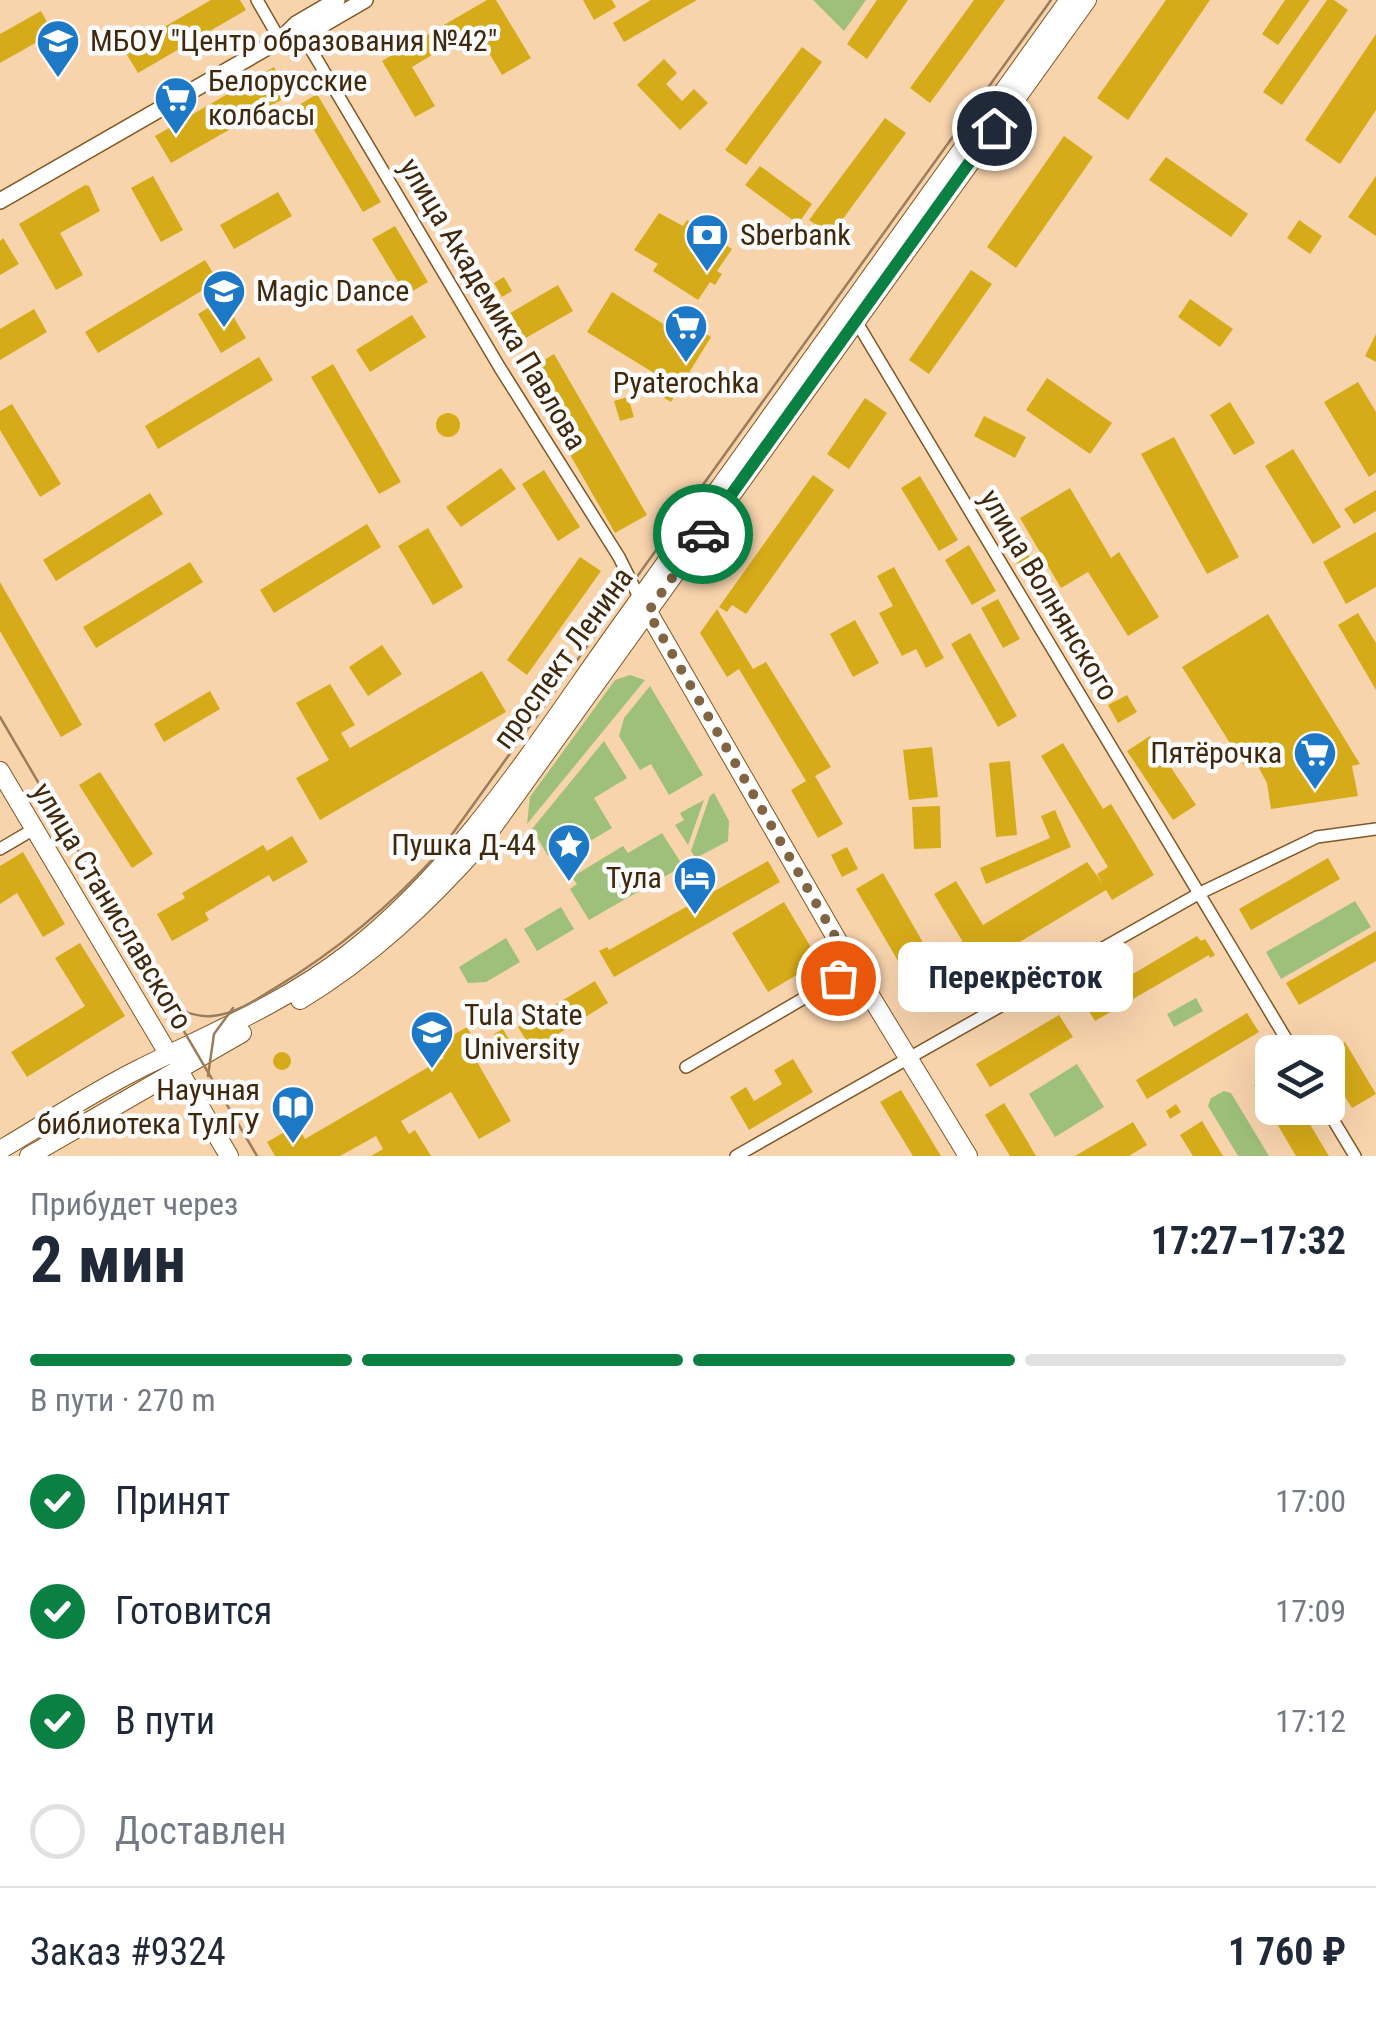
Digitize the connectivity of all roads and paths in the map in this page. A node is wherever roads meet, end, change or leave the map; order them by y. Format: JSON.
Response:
{"nodes":[{"id":1,"x":257,"y":0,"type":"edge"},
{"id":2,"x":337,"y":0,"type":"edge"},
{"id":3,"x":365,"y":0,"type":"edge"},
{"id":4,"x":1069,"y":0,"type":"edge"},
{"id":5,"x":1087,"y":0,"type":"edge"},
{"id":6,"x":303,"y":36,"type":"junction"},
{"id":7,"x":280,"y":40,"type":"junction"},
{"id":8,"x":0,"y":202,"type":"edge"},
{"id":9,"x":856,"y":322,"type":"junction"},
{"id":10,"x":644,"y":605,"type":"junction"},
{"id":11,"x":0,"y":771,"type":"edge"},
{"id":12,"x":34,"y":829,"type":"junction"},
{"id":13,"x":1376,"y":829,"type":"edge"},
{"id":14,"x":0,"y":849,"type":"edge"},
{"id":15,"x":1200,"y":893,"type":"junction"},
{"id":16,"x":854,"y":969,"type":"junction"},
{"id":17,"x":1284,"y":1035,"type":"edge"},
{"id":18,"x":909,"y":1057,"type":"junction"},
{"id":19,"x":173,"y":1062,"type":"junction"},
{"id":20,"x":686,"y":1068,"type":"dead end"},
{"id":21,"x":1336,"y":1125,"type":"edge"},
{"id":22,"x":0,"y":1150,"type":"edge"},
{"id":23,"x":29,"y":1156,"type":"edge"},
{"id":24,"x":229,"y":1156,"type":"edge"},
{"id":25,"x":736,"y":1156,"type":"edge"},
{"id":26,"x":968,"y":1156,"type":"edge"},
{"id":27,"x":1355,"y":1156,"type":"edge"}],
"edges":[{"from":1,"to":7,"type":"street"},
{"from":2,"to":7,"type":"street"},
{"from":3,"to":6,"type":"street"},
{"from":4,"to":10,"type":"main road","name":"проспект Ленина"},
{"from":5,"to":9,"type":"main road","name":"проспект Ленина"},
{"from":6,"to":7,"type":"street"},
{"from":6,"to":10,"type":"street","name":"улица Академика Павлова"},
{"from":7,"to":8,"type":"street"},
{"from":9,"to":10,"type":"main road","name":"проспект Ленина"},
{"from":9,"to":15,"type":"street","name":"улица Волнянского"},
{"from":10,"to":16,"type":"main road"},
{"from":10,"to":19,"type":"main road","name":"проспект Ленина"},
{"from":10,"to":19,"type":"main road","name":"проспект Ленина"},
{"from":11,"to":12,"type":"main road","name":"улица Станиславского"},
{"from":12,"to":14,"type":"street"},
{"from":12,"to":19,"type":"main road","name":"улица Станиславского"},
{"from":13,"to":15,"type":"street"},
{"from":15,"to":17,"type":"street","name":"улица Волнянского"},
{"from":15,"to":18,"type":"street"},
{"from":16,"to":18,"type":"main road"},
{"from":16,"to":20,"type":"street"},
{"from":18,"to":25,"type":"street"},
{"from":18,"to":26,"type":"main road"},
{"from":19,"to":22,"type":"main road","name":"проспект Ленина"},
{"from":19,"to":23,"type":"main road","name":"проспект Ленина"},
{"from":19,"to":24,"type":"main road","name":"улица Станиславского"},
{"from":21,"to":27,"type":"street"}]}
